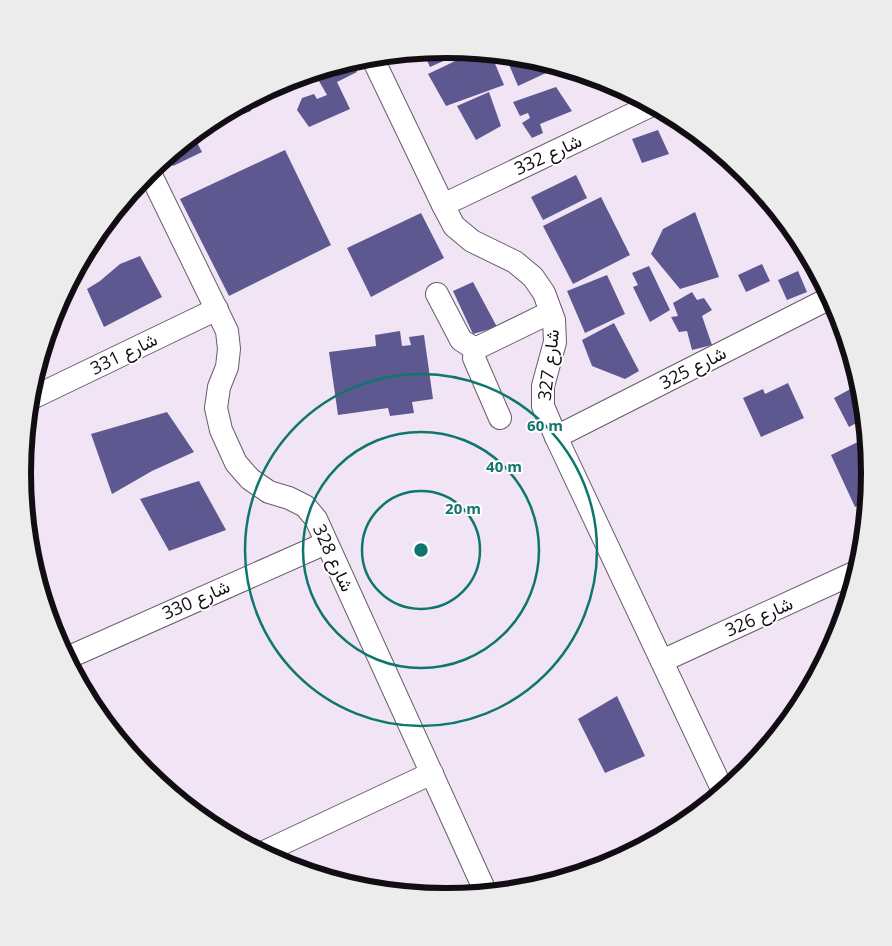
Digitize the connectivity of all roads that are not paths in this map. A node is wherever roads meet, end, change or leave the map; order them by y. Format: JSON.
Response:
{"nodes":[{"id":1,"x":376,"y":64,"type":"edge"},
{"id":2,"x":645,"y":109,"type":"edge"},
{"id":3,"x":154,"y":179,"type":"edge"},
{"id":4,"x":443,"y":205,"type":"junction"},
{"id":5,"x":437,"y":294,"type":"dead end"},
{"id":6,"x":823,"y":301,"type":"edge"},
{"id":7,"x":218,"y":309,"type":"junction"},
{"id":8,"x":551,"y":312,"type":"junction"},
{"id":9,"x":475,"y":350,"type":"junction"},
{"id":10,"x":39,"y":395,"type":"edge"},
{"id":11,"x":500,"y":418,"type":"dead end"},
{"id":12,"x":556,"y":437,"type":"junction"},
{"id":13,"x":326,"y":543,"type":"junction"},
{"id":14,"x":848,"y":576,"type":"edge"},
{"id":15,"x":74,"y":655,"type":"edge"},
{"id":16,"x":662,"y":661,"type":"junction"},
{"id":17,"x":432,"y":773,"type":"junction"},
{"id":18,"x":719,"y":785,"type":"edge"},
{"id":19,"x":271,"y":849,"type":"edge"},
{"id":20,"x":483,"y":886,"type":"edge"}],
"edges":[{"from":1,"to":4,"type":"street","name":"شارع 327"},
{"from":2,"to":4,"type":"street","name":"شارع 332"},
{"from":3,"to":7,"type":"street","name":"شارع 328"},
{"from":4,"to":8,"type":"street","name":"شارع 327"},
{"from":5,"to":9,"type":"street"},
{"from":6,"to":12,"type":"street","name":"شارع 325"},
{"from":7,"to":10,"type":"street","name":"شارع 331"},
{"from":7,"to":13,"type":"street","name":"شارع 328"},
{"from":8,"to":9,"type":"street"},
{"from":8,"to":12,"type":"street","name":"شارع 327"},
{"from":9,"to":11,"type":"street"},
{"from":12,"to":16,"type":"street","name":"شارع 327"},
{"from":13,"to":15,"type":"street","name":"شارع 330"},
{"from":13,"to":17,"type":"street","name":"شارع 328"},
{"from":14,"to":16,"type":"street","name":"شارع 326"},
{"from":16,"to":18,"type":"street","name":"شارع 327"},
{"from":17,"to":19,"type":"street"},
{"from":17,"to":20,"type":"street","name":"شارع 328"}]}
